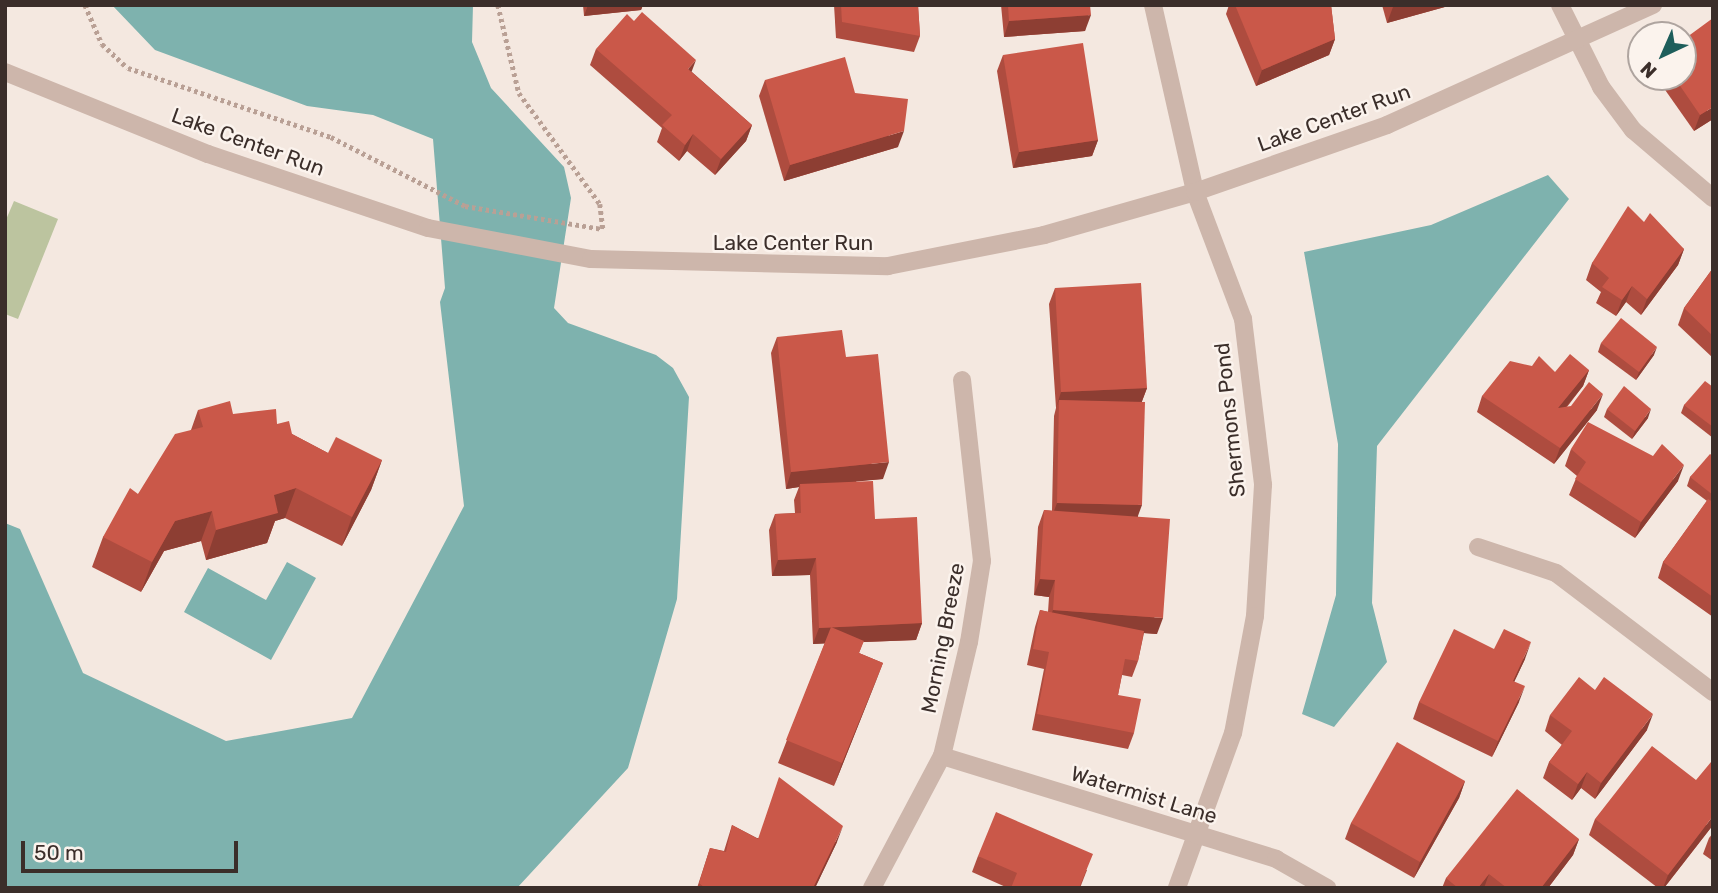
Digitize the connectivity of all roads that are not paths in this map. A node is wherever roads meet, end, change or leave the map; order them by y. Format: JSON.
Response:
{"nodes":[{"id":1,"x":1153,"y":5,"type":"edge"},
{"id":2,"x":1560,"y":5,"type":"edge"},
{"id":3,"x":1653,"y":5,"type":"edge"},
{"id":4,"x":1573,"y":40,"type":"junction"},
{"id":5,"x":5,"y":72,"type":"edge"},
{"id":6,"x":1195,"y":192,"type":"junction"},
{"id":7,"x":1713,"y":198,"type":"edge"},
{"id":8,"x":962,"y":380,"type":"dead end"},
{"id":9,"x":1478,"y":547,"type":"dead end"},
{"id":10,"x":1713,"y":692,"type":"edge"},
{"id":11,"x":942,"y":757,"type":"junction"},
{"id":12,"x":1197,"y":835,"type":"junction"},
{"id":13,"x":872,"y":888,"type":"edge"},
{"id":14,"x":1177,"y":888,"type":"edge"},
{"id":15,"x":1327,"y":888,"type":"edge"}],
"edges":[{"from":1,"to":6,"type":"street","name":"Shermons Pond"},
{"from":2,"to":4,"type":"street"},
{"from":3,"to":4,"type":"street","name":"Lake Center Run"},
{"from":4,"to":6,"type":"street","name":"Lake Center Run"},
{"from":4,"to":7,"type":"street"},
{"from":5,"to":6,"type":"street","name":"Lake Center Run"},
{"from":6,"to":12,"type":"street","name":"Shermons Pond"},
{"from":8,"to":11,"type":"street","name":"Morning Breeze"},
{"from":9,"to":10,"type":"street"},
{"from":11,"to":12,"type":"street","name":"Watermist Lane"},
{"from":11,"to":13,"type":"street","name":"Morning Breeze"},
{"from":12,"to":14,"type":"street","name":"Shermons Pond"},
{"from":12,"to":15,"type":"street","name":"Watermist Lane"}]}
